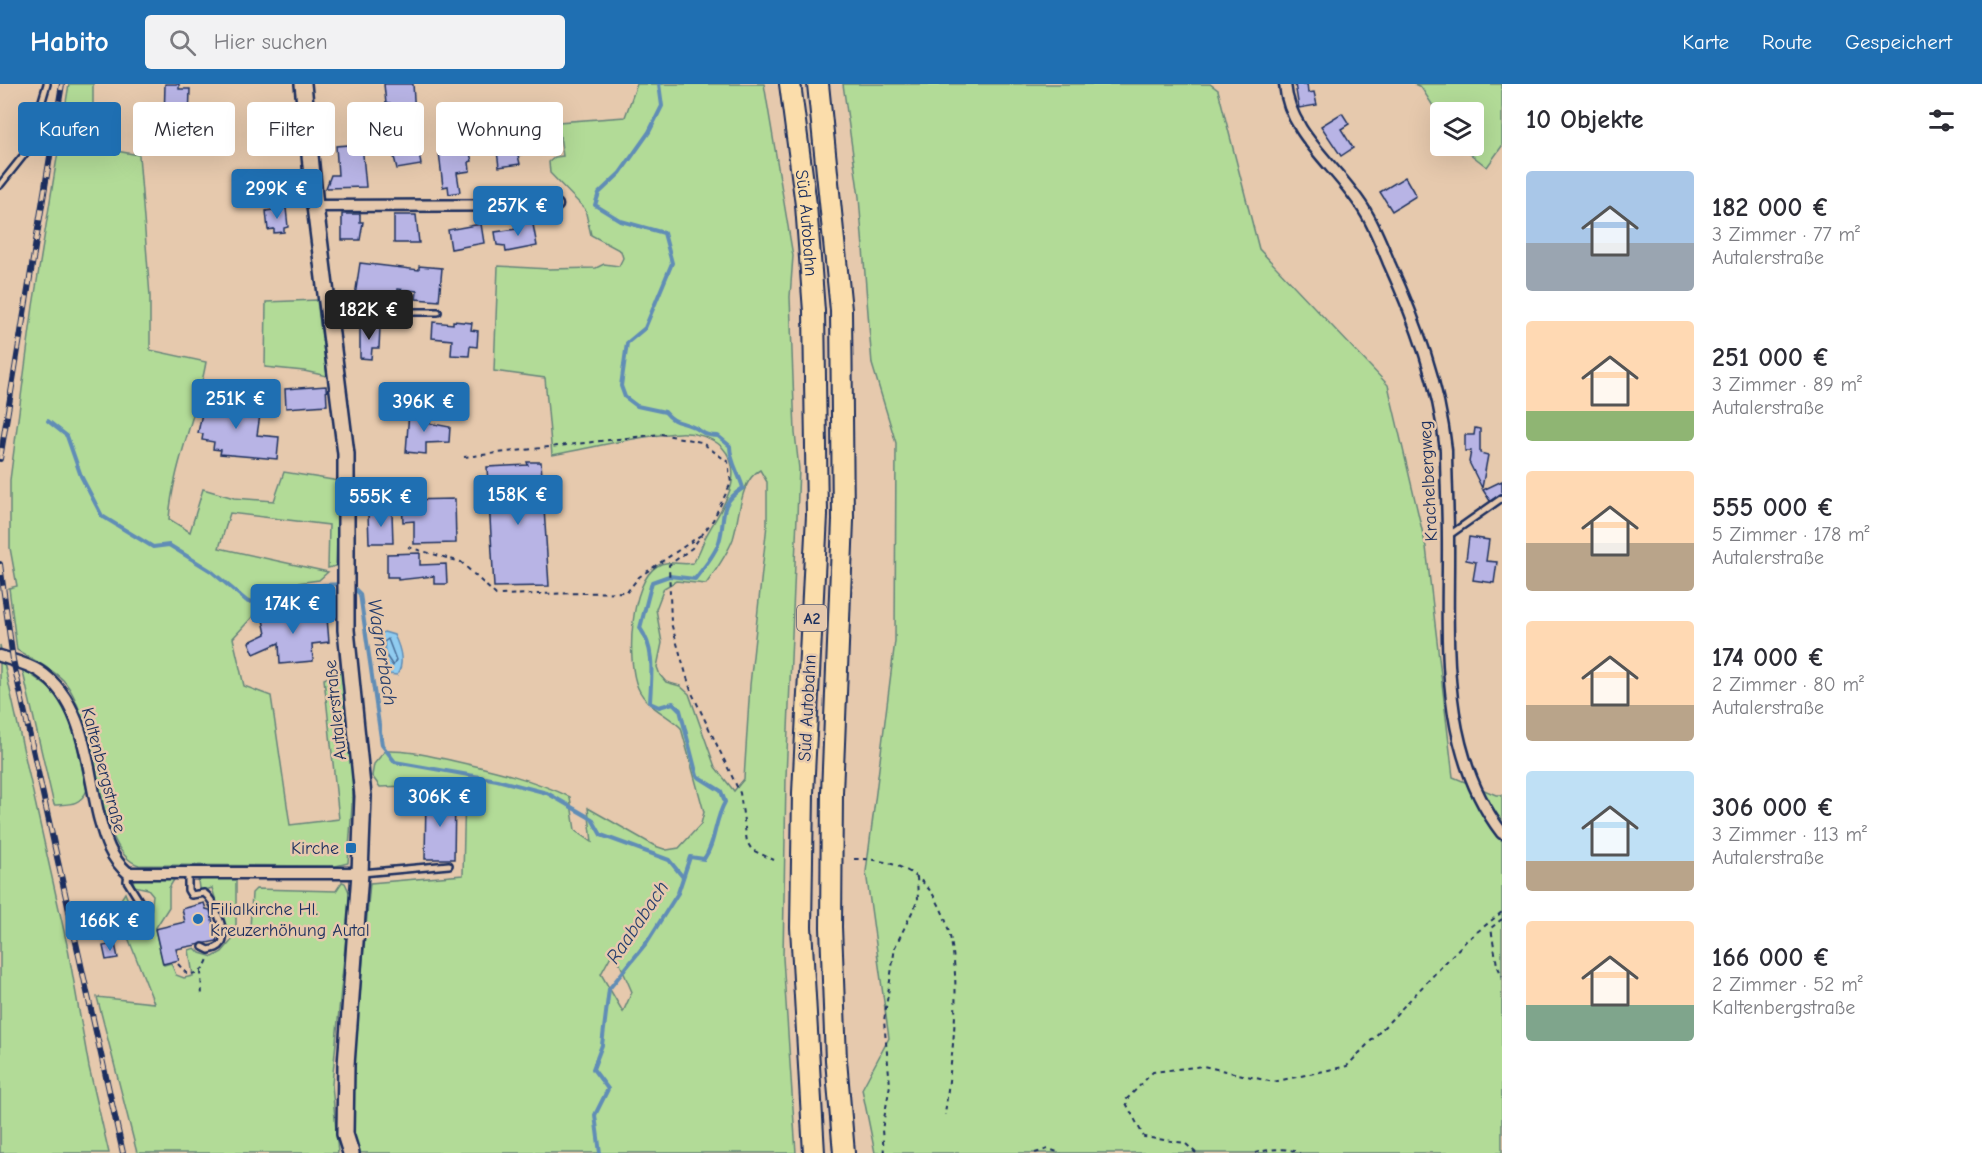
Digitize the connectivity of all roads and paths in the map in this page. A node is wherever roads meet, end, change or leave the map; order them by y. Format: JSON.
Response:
{"nodes":[{"id":1,"x":47,"y":84,"type":"edge"},
{"id":2,"x":303,"y":84,"type":"edge"},
{"id":3,"x":790,"y":84,"type":"edge"},
{"id":4,"x":818,"y":84,"type":"edge"},
{"id":5,"x":1285,"y":84,"type":"edge"},
{"id":6,"x":0,"y":185,"type":"edge"},
{"id":7,"x":557,"y":205,"type":"dead end"},
{"id":8,"x":315,"y":206,"type":"junction"},
{"id":9,"x":327,"y":312,"type":"junction"},
{"id":10,"x":438,"y":312,"type":"dead end"},
{"id":11,"x":464,"y":457,"type":"dead end"},
{"id":12,"x":1502,"y":498,"type":"edge"},
{"id":13,"x":702,"y":534,"type":"junction"},
{"id":14,"x":1448,"y":536,"type":"junction"},
{"id":15,"x":408,"y":547,"type":"dead end"},
{"id":16,"x":0,"y":656,"type":"edge"},
{"id":17,"x":1502,"y":833,"type":"edge"},
{"id":18,"x":854,"y":859,"type":"dead end"},
{"id":19,"x":774,"y":860,"type":"dead end"},
{"id":20,"x":449,"y":865,"type":"dead end"},
{"id":21,"x":128,"y":873,"type":"junction"},
{"id":22,"x":188,"y":873,"type":"junction"},
{"id":23,"x":360,"y":873,"type":"junction"},
{"id":24,"x":917,"y":876,"type":"junction"},
{"id":25,"x":1502,"y":912,"type":"edge"},
{"id":26,"x":139,"y":916,"type":"dead end"},
{"id":27,"x":1502,"y":919,"type":"edge"},
{"id":28,"x":203,"y":947,"type":"dead end"},
{"id":29,"x":209,"y":950,"type":"junction"},
{"id":30,"x":178,"y":964,"type":"dead end"},
{"id":31,"x":201,"y":971,"type":"junction"},
{"id":32,"x":1502,"y":976,"type":"edge"},
{"id":33,"x":202,"y":998,"type":"dead end"},
{"id":34,"x":945,"y":1115,"type":"dead end"},
{"id":35,"x":351,"y":1153,"type":"edge"},
{"id":36,"x":814,"y":1153,"type":"edge"},
{"id":37,"x":844,"y":1153,"type":"edge"},
{"id":38,"x":884,"y":1153,"type":"edge"},
{"id":39,"x":1035,"y":1153,"type":"edge"},
{"id":40,"x":1061,"y":1153,"type":"edge"},
{"id":41,"x":1196,"y":1153,"type":"edge"},
{"id":42,"x":1255,"y":1153,"type":"edge"},
{"id":43,"x":1300,"y":1153,"type":"edge"}],
"edges":[{"from":1,"to":6,"type":"lane"},
{"from":2,"to":8,"type":"main road","name":"Autalerstraße"},
{"from":3,"to":36,"type":"highway","name":"Süd Autobahn","number":"A2"},
{"from":4,"to":37,"type":"highway","name":"Süd Autobahn","number":"A2"},
{"from":5,"to":14,"type":"street","name":"Krachelbergweg"},
{"from":7,"to":8,"type":"street"},
{"from":8,"to":9,"type":"main road","name":"Autalerstraße"},
{"from":9,"to":10,"type":"lane"},
{"from":9,"to":23,"type":"main road","name":"Autalerstraße"},
{"from":11,"to":13,"type":"path"},
{"from":12,"to":14,"type":"lane"},
{"from":13,"to":15,"type":"path"},
{"from":13,"to":19,"type":"path"},
{"from":14,"to":17,"type":"street","name":"Krachelbergweg"},
{"from":16,"to":21,"type":"street","name":"Kaltenbergstraße"},
{"from":18,"to":24,"type":"path"},
{"from":20,"to":23,"type":"lane"},
{"from":21,"to":22,"type":"street"},
{"from":21,"to":26,"type":"lane"},
{"from":22,"to":23,"type":"street"},
{"from":22,"to":29,"type":"lane"},
{"from":23,"to":35,"type":"main road","name":"Autalerstraße"},
{"from":24,"to":34,"type":"path"},
{"from":24,"to":38,"type":"path"},
{"from":25,"to":41,"type":"path"},
{"from":27,"to":32,"type":"path"},
{"from":28,"to":29,"type":"lane"},
{"from":29,"to":31,"type":"path"},
{"from":30,"to":31,"type":"path"},
{"from":31,"to":33,"type":"path"},
{"from":39,"to":40,"type":"path"},
{"from":42,"to":43,"type":"path"}]}
